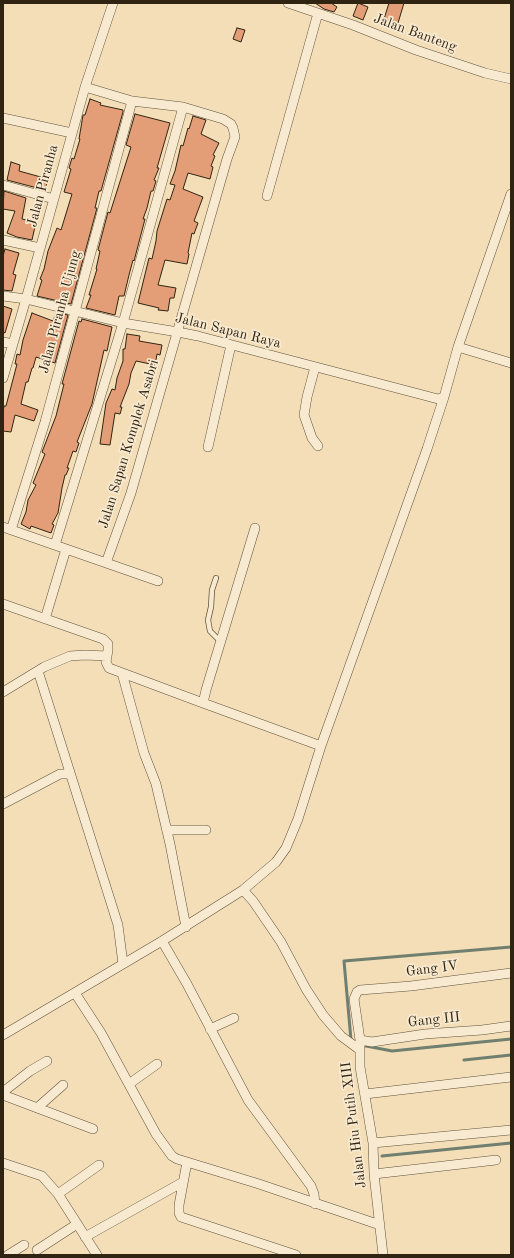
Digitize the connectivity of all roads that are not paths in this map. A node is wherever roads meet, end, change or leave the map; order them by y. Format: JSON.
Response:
{"nodes":[{"id":1,"x":113,"y":3,"type":"edge"},
{"id":2,"x":288,"y":3,"type":"edge"},
{"id":3,"x":318,"y":13,"type":"junction"},
{"id":4,"x":511,"y":79,"type":"edge"},
{"id":5,"x":85,"y":87,"type":"junction"},
{"id":6,"x":132,"y":100,"type":"junction"},
{"id":7,"x":183,"y":107,"type":"junction"},
{"id":8,"x":3,"y":118,"type":"edge"},
{"id":9,"x":72,"y":133,"type":"junction"},
{"id":10,"x":3,"y":185,"type":"edge"},
{"id":11,"x":511,"y":194,"type":"edge"},
{"id":12,"x":267,"y":196,"type":"dead end"},
{"id":13,"x":54,"y":199,"type":"junction"},
{"id":14,"x":3,"y":240,"type":"edge"},
{"id":15,"x":40,"y":248,"type":"junction"},
{"id":16,"x":3,"y":296,"type":"edge"},
{"id":17,"x":26,"y":299,"type":"junction"},
{"id":18,"x":75,"y":311,"type":"junction"},
{"id":19,"x":123,"y":324,"type":"junction"},
{"id":20,"x":178,"y":332,"type":"junction"},
{"id":21,"x":3,"y":342,"type":"edge"},
{"id":22,"x":13,"y":344,"type":"junction"},
{"id":23,"x":231,"y":345,"type":"junction"},
{"id":24,"x":458,"y":347,"type":"junction"},
{"id":25,"x":511,"y":364,"type":"edge"},
{"id":26,"x":315,"y":367,"type":"junction"},
{"id":27,"x":3,"y":378,"type":"edge"},
{"id":28,"x":444,"y":397,"type":"junction"},
{"id":29,"x":318,"y":446,"type":"dead end"},
{"id":30,"x":208,"y":447,"type":"dead end"},
{"id":31,"x":7,"y":528,"type":"edge"},
{"id":32,"x":255,"y":528,"type":"dead end"},
{"id":33,"x":55,"y":545,"type":"junction"},
{"id":34,"x":66,"y":549,"type":"junction"},
{"id":35,"x":106,"y":563,"type":"junction"},
{"id":36,"x":216,"y":578,"type":"dead end"},
{"id":37,"x":158,"y":581,"type":"dead end"},
{"id":38,"x":3,"y":604,"type":"edge"},
{"id":39,"x":45,"y":619,"type":"junction"},
{"id":40,"x":221,"y":642,"type":"junction"},
{"id":41,"x":107,"y":656,"type":"junction"},
{"id":42,"x":38,"y":671,"type":"junction"},
{"id":43,"x":122,"y":673,"type":"junction"},
{"id":44,"x":3,"y":692,"type":"edge"},
{"id":45,"x":203,"y":703,"type":"junction"},
{"id":46,"x":321,"y":746,"type":"junction"},
{"id":47,"x":70,"y":774,"type":"junction"},
{"id":48,"x":3,"y":804,"type":"edge"},
{"id":49,"x":166,"y":830,"type":"junction"},
{"id":50,"x":206,"y":830,"type":"dead end"},
{"id":51,"x":242,"y":890,"type":"junction"},
{"id":52,"x":186,"y":927,"type":"junction"},
{"id":53,"x":162,"y":941,"type":"junction"},
{"id":54,"x":124,"y":964,"type":"junction"},
{"id":55,"x":511,"y":973,"type":"edge"},
{"id":56,"x":357,"y":992,"type":"joint"},
{"id":57,"x":75,"y":993,"type":"junction"},
{"id":58,"x":234,"y":1018,"type":"dead end"},
{"id":59,"x":511,"y":1026,"type":"edge"},
{"id":60,"x":210,"y":1029,"type":"junction"},
{"id":61,"x":3,"y":1035,"type":"edge"},
{"id":62,"x":360,"y":1040,"type":"junction"},
{"id":63,"x":360,"y":1050,"type":"junction"},
{"id":64,"x":47,"y":1061,"type":"dead end"},
{"id":65,"x":156,"y":1064,"type":"dead end"},
{"id":66,"x":511,"y":1077,"type":"edge"},
{"id":67,"x":129,"y":1084,"type":"junction"},
{"id":68,"x":63,"y":1085,"type":"dead end"},
{"id":69,"x":3,"y":1093,"type":"edge"},
{"id":70,"x":365,"y":1094,"type":"junction"},
{"id":71,"x":37,"y":1108,"type":"junction"},
{"id":72,"x":93,"y":1128,"type":"dead end"},
{"id":73,"x":511,"y":1130,"type":"edge"},
{"id":74,"x":373,"y":1143,"type":"junction"},
{"id":75,"x":496,"y":1160,"type":"dead end"},
{"id":76,"x":186,"y":1162,"type":"junction"},
{"id":77,"x":3,"y":1163,"type":"edge"},
{"id":78,"x":99,"y":1165,"type":"dead end"},
{"id":79,"x":374,"y":1174,"type":"junction"},
{"id":80,"x":183,"y":1182,"type":"junction"},
{"id":81,"x":58,"y":1194,"type":"junction"},
{"id":82,"x":315,"y":1204,"type":"junction"},
{"id":83,"x":77,"y":1224,"type":"junction"},
{"id":84,"x":380,"y":1225,"type":"junction"},
{"id":85,"x":85,"y":1237,"type":"junction"},
{"id":86,"x":24,"y":1244,"type":"dead end"},
{"id":87,"x":37,"y":1250,"type":"dead end"},
{"id":88,"x":8,"y":1255,"type":"edge"},
{"id":89,"x":97,"y":1255,"type":"edge"},
{"id":90,"x":296,"y":1255,"type":"edge"},
{"id":91,"x":383,"y":1255,"type":"edge"}],
"edges":[{"from":1,"to":5,"type":"street","name":"Jalan Piranha"},
{"from":2,"to":3,"type":"street","name":"Jalan Banteng"},
{"from":3,"to":4,"type":"street","name":"Jalan Banteng"},
{"from":3,"to":12,"type":"street"},
{"from":5,"to":6,"type":"street","name":"Jalan Sapan Komplek Asabri"},
{"from":5,"to":9,"type":"street","name":"Jalan Piranha"},
{"from":6,"to":7,"type":"street","name":"Jalan Sapan Komplek Asabri"},
{"from":6,"to":18,"type":"street","name":"Jalan Piranha Ujung"},
{"from":7,"to":19,"type":"street"},
{"from":7,"to":20,"type":"street","name":"Jalan Sapan Komplek Asabri"},
{"from":8,"to":9,"type":"street"},
{"from":9,"to":13,"type":"street","name":"Jalan Piranha"},
{"from":10,"to":13,"type":"street"},
{"from":11,"to":24,"type":"street"},
{"from":13,"to":15,"type":"street","name":"Jalan Piranha"},
{"from":14,"to":15,"type":"street"},
{"from":15,"to":17,"type":"street","name":"Jalan Piranha"},
{"from":16,"to":17,"type":"street","name":"Jalan Sapan Raya"},
{"from":17,"to":18,"type":"street","name":"Jalan Sapan Raya"},
{"from":17,"to":22,"type":"street","name":"Jalan Piranha"},
{"from":18,"to":19,"type":"street","name":"Jalan Sapan Raya"},
{"from":18,"to":31,"type":"street","name":"Jalan Piranha Ujung"},
{"from":19,"to":20,"type":"street","name":"Jalan Sapan Raya"},
{"from":19,"to":33,"type":"street"},
{"from":20,"to":23,"type":"street","name":"Jalan Sapan Raya"},
{"from":20,"to":35,"type":"street","name":"Jalan Sapan Komplek Asabri"},
{"from":21,"to":22,"type":"street"},
{"from":22,"to":27,"type":"street","name":"Jalan Piranha"},
{"from":23,"to":26,"type":"street","name":"Jalan Sapan Raya"},
{"from":23,"to":30,"type":"street"},
{"from":24,"to":25,"type":"street"},
{"from":24,"to":28,"type":"street"},
{"from":26,"to":28,"type":"street","name":"Jalan Sapan Raya"},
{"from":26,"to":29,"type":"street"},
{"from":28,"to":46,"type":"street"},
{"from":31,"to":33,"type":"street"},
{"from":32,"to":40,"type":"street"},
{"from":33,"to":34,"type":"street"},
{"from":34,"to":35,"type":"street"},
{"from":34,"to":39,"type":"street"},
{"from":35,"to":37,"type":"street"},
{"from":36,"to":40,"type":"lane"},
{"from":38,"to":39,"type":"street"},
{"from":39,"to":41,"type":"street"},
{"from":40,"to":45,"type":"street"},
{"from":41,"to":42,"type":"street"},
{"from":41,"to":43,"type":"street"},
{"from":42,"to":44,"type":"street"},
{"from":42,"to":47,"type":"street"},
{"from":43,"to":45,"type":"street"},
{"from":43,"to":49,"type":"street"},
{"from":45,"to":46,"type":"street"},
{"from":46,"to":51,"type":"street"},
{"from":47,"to":48,"type":"street"},
{"from":47,"to":54,"type":"street"},
{"from":49,"to":50,"type":"street"},
{"from":49,"to":52,"type":"street"},
{"from":51,"to":52,"type":"street"},
{"from":51,"to":63,"type":"street"},
{"from":52,"to":53,"type":"street"},
{"from":53,"to":54,"type":"street"},
{"from":53,"to":60,"type":"street"},
{"from":54,"to":57,"type":"street"},
{"from":55,"to":56,"type":"street","name":"Gang IV"},
{"from":56,"to":62,"type":"street","name":"Jalan Hiu Putih XIII"},
{"from":57,"to":61,"type":"street"},
{"from":57,"to":67,"type":"street"},
{"from":58,"to":60,"type":"street"},
{"from":59,"to":62,"type":"street","name":"Gang III"},
{"from":60,"to":82,"type":"street"},
{"from":62,"to":63,"type":"street","name":"Jalan Hiu Putih XIII"},
{"from":63,"to":70,"type":"street","name":"Jalan Hiu Putih XIII"},
{"from":64,"to":69,"type":"street"},
{"from":65,"to":67,"type":"street"},
{"from":66,"to":70,"type":"street"},
{"from":67,"to":76,"type":"street"},
{"from":68,"to":71,"type":"street"},
{"from":69,"to":71,"type":"street"},
{"from":70,"to":74,"type":"street","name":"Jalan Hiu Putih XIII"},
{"from":71,"to":72,"type":"street"},
{"from":73,"to":74,"type":"street"},
{"from":74,"to":79,"type":"street","name":"Jalan Hiu Putih XIII"},
{"from":75,"to":79,"type":"street"},
{"from":76,"to":80,"type":"street"},
{"from":76,"to":82,"type":"street"},
{"from":77,"to":81,"type":"street"},
{"from":78,"to":81,"type":"street"},
{"from":79,"to":84,"type":"street","name":"Jalan Hiu Putih XIII"},
{"from":80,"to":85,"type":"street"},
{"from":80,"to":90,"type":"street"},
{"from":81,"to":83,"type":"street"},
{"from":82,"to":84,"type":"street"},
{"from":83,"to":85,"type":"street"},
{"from":83,"to":87,"type":"street"},
{"from":84,"to":91,"type":"street","name":"Jalan Hiu Putih XIII"},
{"from":85,"to":89,"type":"street"},
{"from":86,"to":88,"type":"street"}]}
